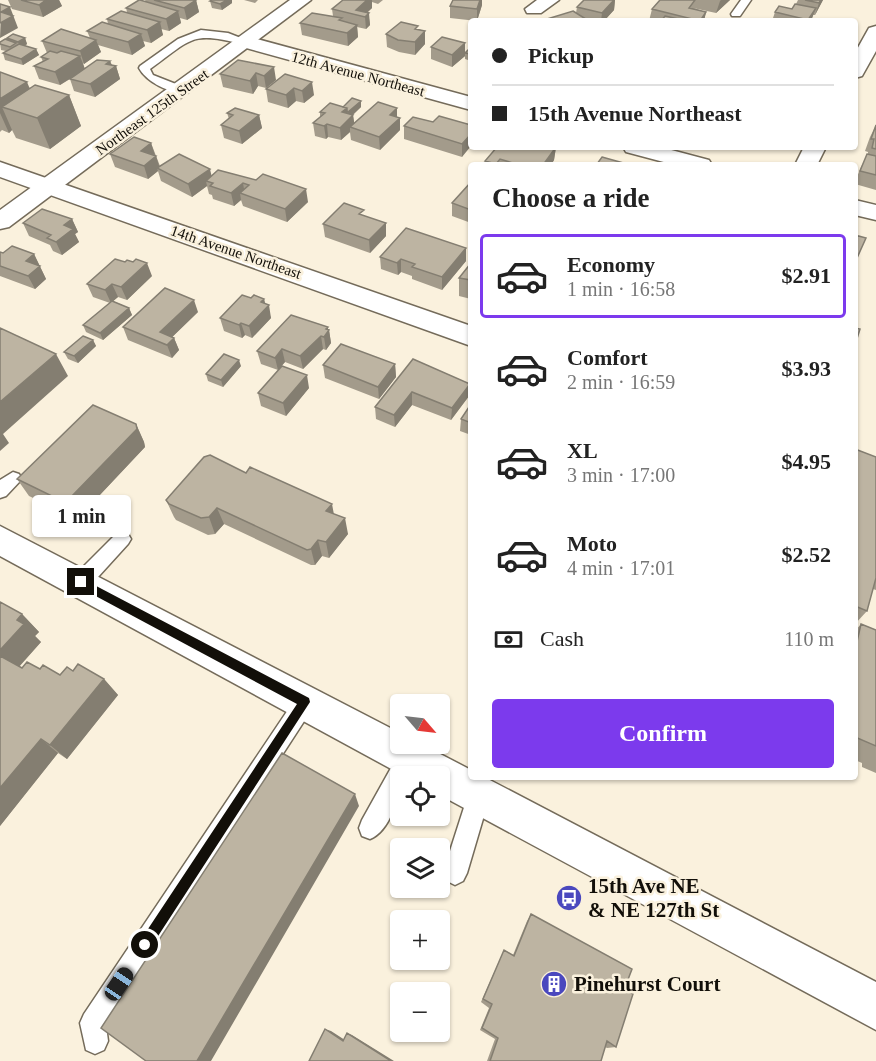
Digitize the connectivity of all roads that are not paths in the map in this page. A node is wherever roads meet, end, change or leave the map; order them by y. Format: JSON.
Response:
{"nodes":[{"id":1,"x":302,"y":0,"type":"edge"},
{"id":2,"x":746,"y":0,"type":"edge"},
{"id":3,"x":736,"y":14,"type":"dead end"},
{"id":4,"x":876,"y":32,"type":"edge"},
{"id":5,"x":246,"y":42,"type":"junction"},
{"id":6,"x":858,"y":66,"type":"edge"},
{"id":7,"x":182,"y":90,"type":"junction"},
{"id":8,"x":468,"y":103,"type":"edge"},
{"id":9,"x":645,"y":150,"type":"edge"},
{"id":10,"x":689,"y":162,"type":"edge"},
{"id":11,"x":0,"y":169,"type":"edge"},
{"id":12,"x":50,"y":186,"type":"junction"},
{"id":13,"x":858,"y":208,"type":"edge"},
{"id":14,"x":876,"y":213,"type":"edge"},
{"id":15,"x":0,"y":222,"type":"edge"},
{"id":16,"x":468,"y":335,"type":"edge"},
{"id":17,"x":13,"y":478,"type":"dead end"},
{"id":18,"x":0,"y":491,"type":"edge"},
{"id":19,"x":122,"y":539,"type":"dead end"},
{"id":20,"x":0,"y":540,"type":"edge"},
{"id":21,"x":81,"y":582,"type":"junction"},
{"id":22,"x":305,"y":702,"type":"junction"},
{"id":23,"x":409,"y":758,"type":"junction"},
{"id":24,"x":483,"y":786,"type":"edge"},
{"id":25,"x":370,"y":828,"type":"dead end"},
{"id":26,"x":455,"y":873,"type":"dead end"},
{"id":27,"x":876,"y":1007,"type":"edge"},
{"id":28,"x":95,"y":1041,"type":"dead end"}],
"edges":[{"from":1,"to":5,"type":"main road","name":"Northeast 125th Street"},
{"from":2,"to":3,"type":"lane"},
{"from":4,"to":6,"type":"main road"},
{"from":5,"to":7,"type":"main road","name":"Northeast 125th Street"},
{"from":5,"to":7,"type":"lane"},
{"from":5,"to":8,"type":"main road","name":"12th Avenue Northeast"},
{"from":7,"to":12,"type":"main road","name":"Northeast 125th Street"},
{"from":9,"to":10,"type":"main road"},
{"from":11,"to":12,"type":"main road","name":"14th Avenue Northeast"},
{"from":12,"to":15,"type":"main road","name":"Northeast 125th Street"},
{"from":12,"to":16,"type":"main road","name":"14th Avenue Northeast"},
{"from":13,"to":14,"type":"main road"},
{"from":17,"to":18,"type":"lane"},
{"from":19,"to":21,"type":"lane"},
{"from":20,"to":21,"type":"main road"},
{"from":21,"to":22,"type":"main road"},
{"from":22,"to":23,"type":"main road"},
{"from":22,"to":28,"type":"lane"},
{"from":23,"to":24,"type":"main road"},
{"from":23,"to":25,"type":"lane"},
{"from":24,"to":26,"type":"lane"},
{"from":24,"to":27,"type":"main road"}]}
